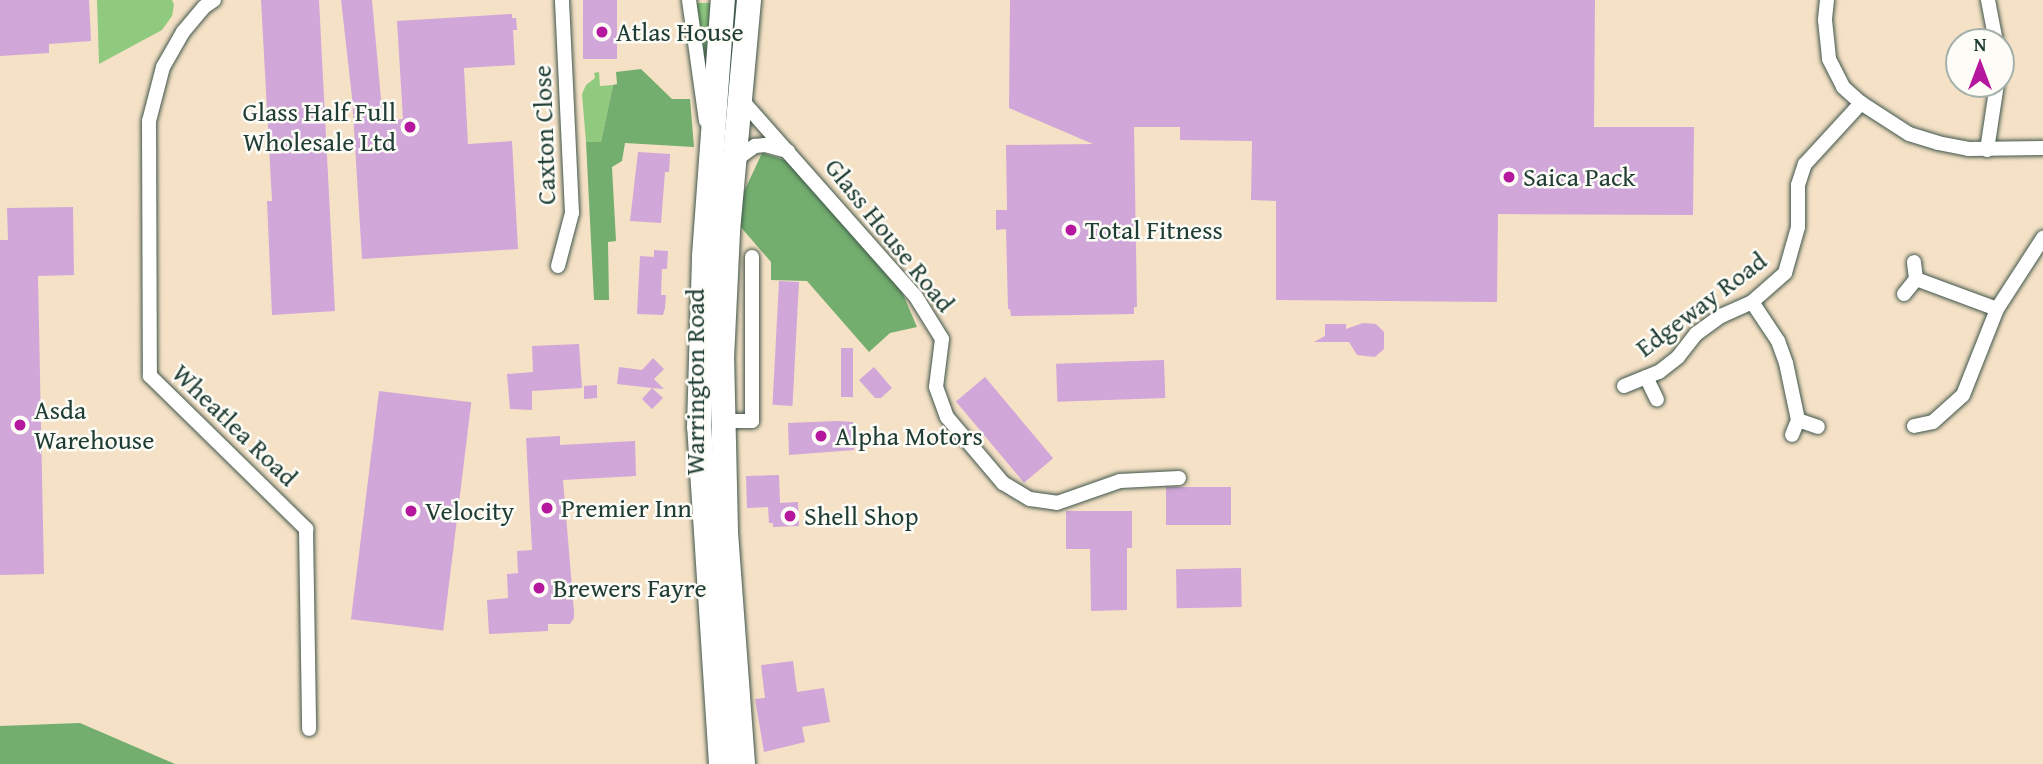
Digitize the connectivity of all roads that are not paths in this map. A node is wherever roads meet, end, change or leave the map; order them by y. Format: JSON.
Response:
{"nodes":[{"id":1,"x":562,"y":0,"type":"edge"},
{"id":2,"x":688,"y":0,"type":"edge"},
{"id":3,"x":723,"y":0,"type":"edge"},
{"id":4,"x":750,"y":0,"type":"edge"},
{"id":5,"x":1827,"y":0,"type":"edge"},
{"id":6,"x":206,"y":2,"type":"edge"},
{"id":7,"x":1984,"y":5,"type":"edge"},
{"id":8,"x":1991,"y":28,"type":"edge"},
{"id":9,"x":738,"y":96,"type":"junction"},
{"id":10,"x":1995,"y":98,"type":"edge"},
{"id":11,"x":1861,"y":103,"type":"junction"},
{"id":12,"x":2043,"y":148,"type":"edge"},
{"id":13,"x":1987,"y":150,"type":"junction"},
{"id":14,"x":789,"y":151,"type":"junction"},
{"id":15,"x":722,"y":158,"type":"junction"},
{"id":16,"x":2043,"y":238,"type":"edge"},
{"id":17,"x":752,"y":257,"type":"dead end"},
{"id":18,"x":1914,"y":262,"type":"dead end"},
{"id":19,"x":558,"y":266,"type":"dead end"},
{"id":20,"x":752,"y":274,"type":"junction"},
{"id":21,"x":768,"y":275,"type":"dead end"},
{"id":22,"x":1916,"y":279,"type":"junction"},
{"id":23,"x":1904,"y":294,"type":"dead end"},
{"id":24,"x":1752,"y":302,"type":"junction"},
{"id":25,"x":1997,"y":309,"type":"junction"},
{"id":26,"x":1646,"y":377,"type":"junction"},
{"id":27,"x":1624,"y":386,"type":"dead end"},
{"id":28,"x":1657,"y":400,"type":"dead end"},
{"id":29,"x":1798,"y":420,"type":"junction"},
{"id":30,"x":722,"y":421,"type":"junction"},
{"id":31,"x":1914,"y":426,"type":"dead end"},
{"id":32,"x":1818,"y":427,"type":"dead end"},
{"id":33,"x":1792,"y":435,"type":"dead end"},
{"id":34,"x":1179,"y":478,"type":"dead end"},
{"id":35,"x":309,"y":729,"type":"dead end"},
{"id":36,"x":721,"y":764,"type":"edge"},
{"id":37,"x":743,"y":764,"type":"edge"}],
"edges":[{"from":1,"to":19,"type":"street","name":"Caxton Close"},
{"from":2,"to":15,"type":"street"},
{"from":3,"to":15,"type":"highway","name":"Warrington Road"},
{"from":4,"to":9,"type":"highway","name":"Warrington Road"},
{"from":5,"to":11,"type":"street"},
{"from":6,"to":35,"type":"street","name":"Wheatlea Road"},
{"from":7,"to":8,"type":"street"},
{"from":9,"to":14,"type":"street","name":"Glass House Road"},
{"from":9,"to":15,"type":"highway","name":"Warrington Road"},
{"from":10,"to":13,"type":"street"},
{"from":11,"to":13,"type":"street"},
{"from":11,"to":24,"type":"street","name":"Edgeway Road"},
{"from":12,"to":13,"type":"street"},
{"from":14,"to":15,"type":"street","name":"Glass House Road"},
{"from":14,"to":34,"type":"street","name":"Glass House Road"},
{"from":15,"to":30,"type":"highway","name":"Warrington Road"},
{"from":15,"to":36,"type":"highway","name":"Warrington Road"},
{"from":16,"to":25,"type":"street"},
{"from":17,"to":20,"type":"street"},
{"from":18,"to":22,"type":"street"},
{"from":20,"to":21,"type":"street"},
{"from":20,"to":30,"type":"street"},
{"from":22,"to":23,"type":"street"},
{"from":22,"to":25,"type":"street"},
{"from":24,"to":26,"type":"street","name":"Edgeway Road"},
{"from":24,"to":29,"type":"street"},
{"from":25,"to":31,"type":"street"},
{"from":26,"to":27,"type":"street","name":"Edgeway Road"},
{"from":26,"to":28,"type":"street"},
{"from":29,"to":32,"type":"street"},
{"from":29,"to":33,"type":"street"},
{"from":30,"to":37,"type":"highway","name":"Warrington Road"}]}
